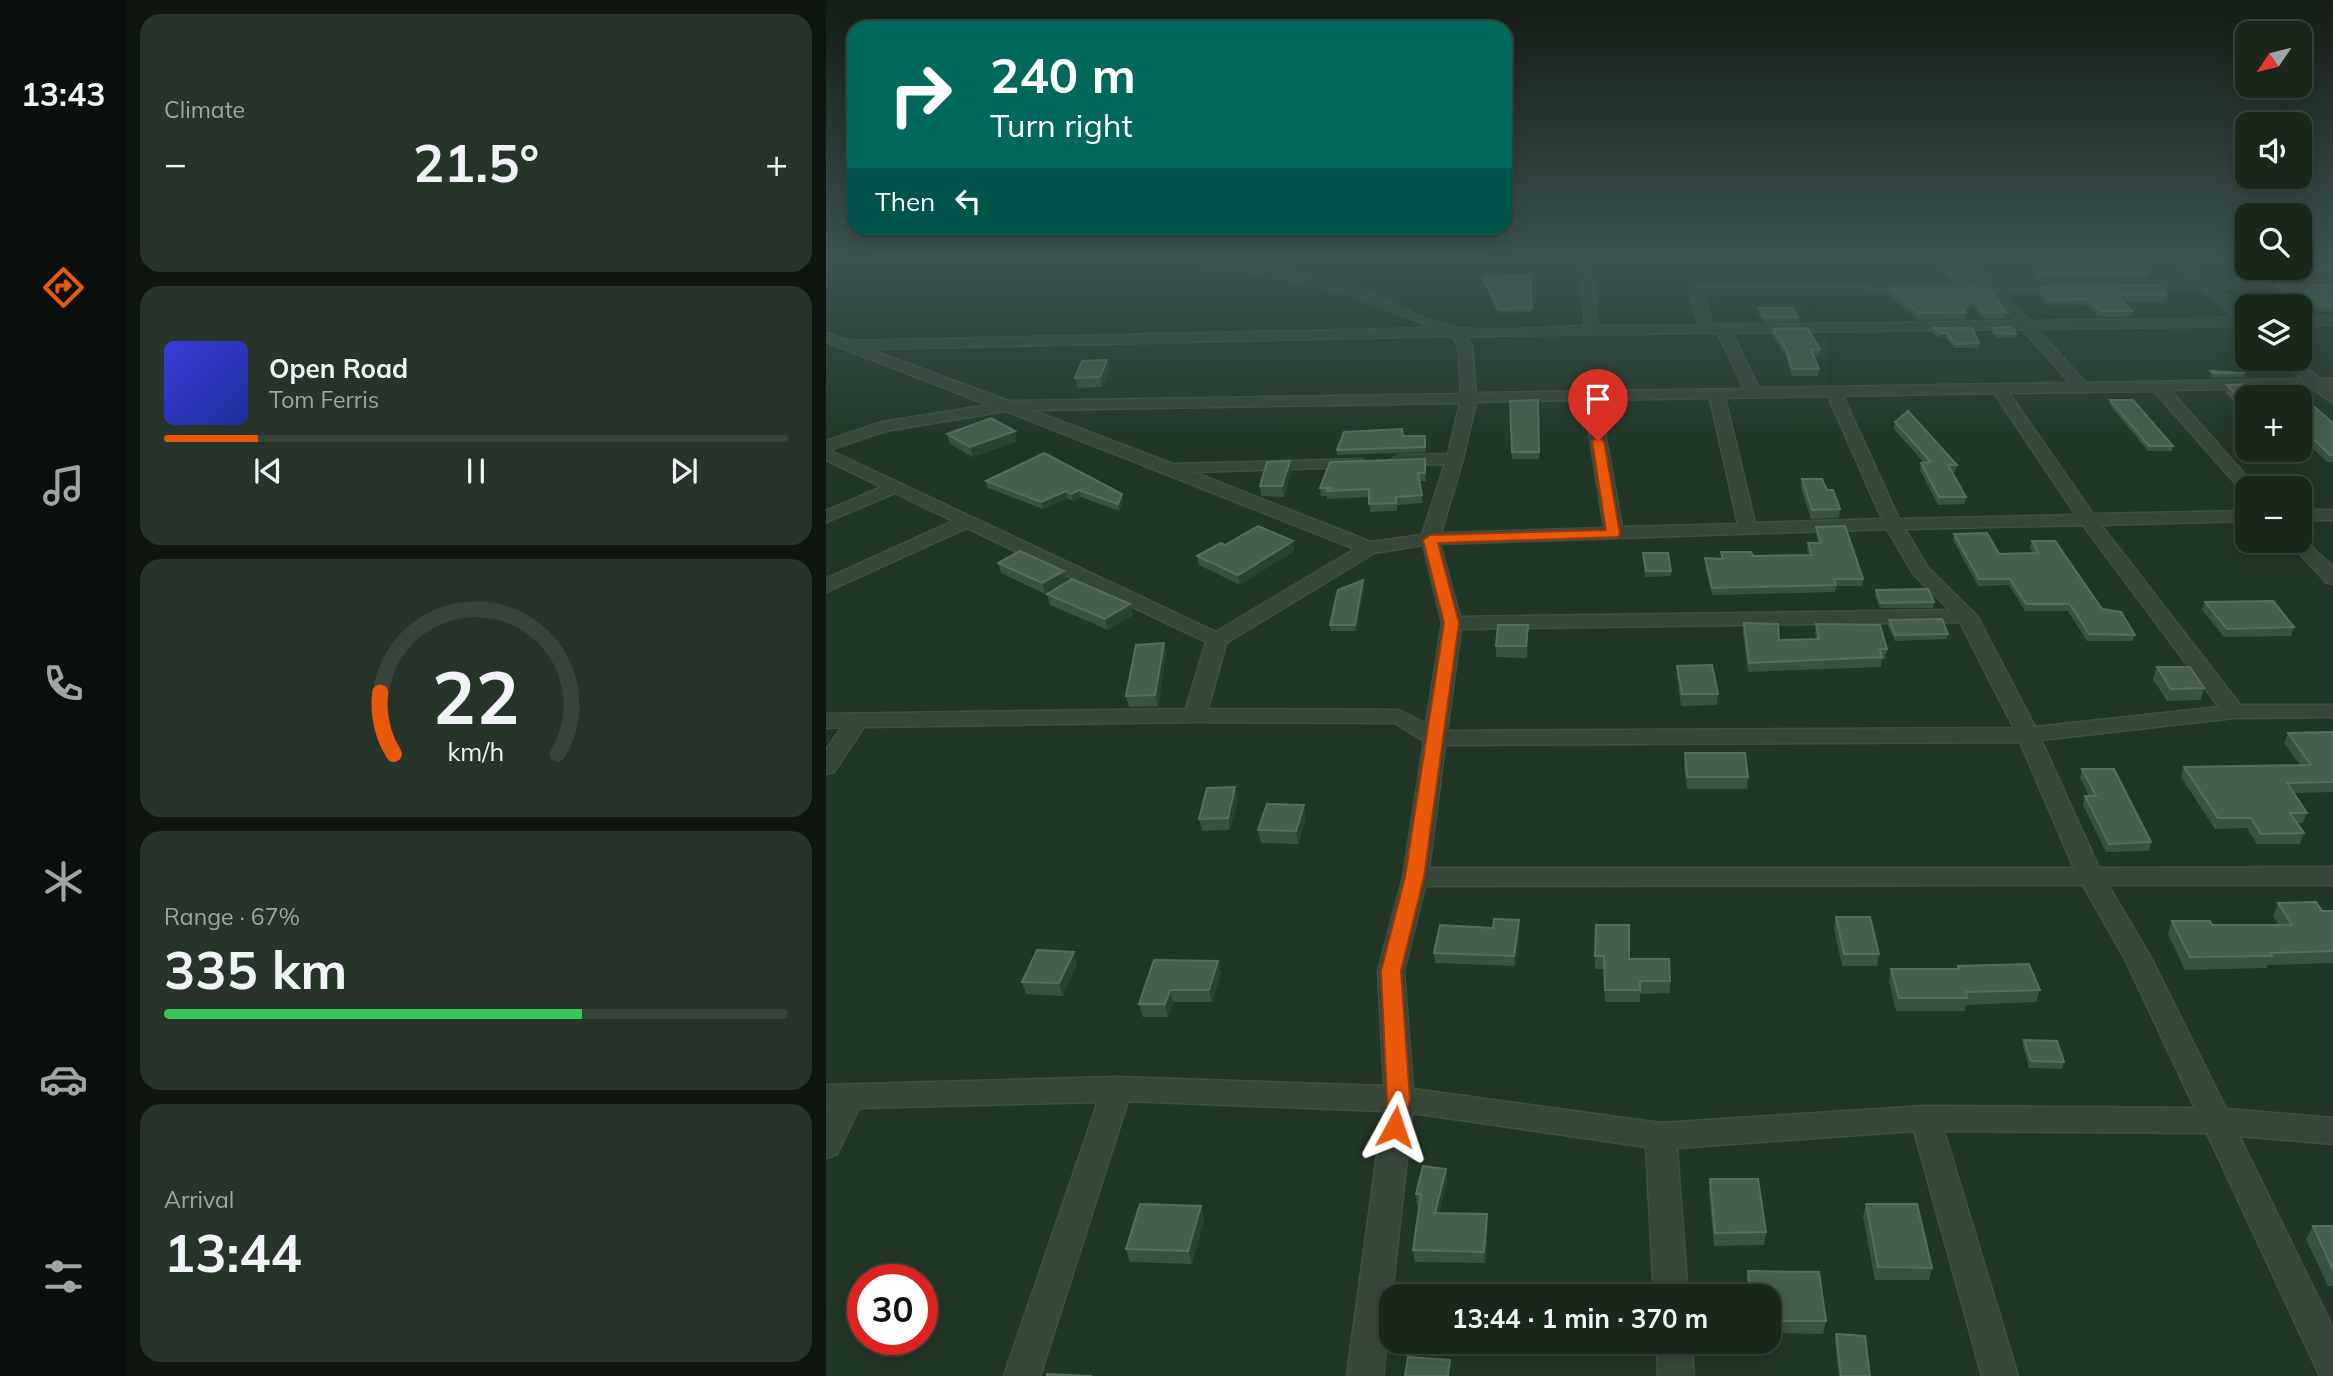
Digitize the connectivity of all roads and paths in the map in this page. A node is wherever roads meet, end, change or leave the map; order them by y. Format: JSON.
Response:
{"nodes":[{"id":1,"x":1433,"y":323,"type":"edge"},
{"id":2,"x":1591,"y":323,"type":"edge"},
{"id":3,"x":1705,"y":323,"type":"edge"},
{"id":4,"x":2158,"y":323,"type":"edge"},
{"id":5,"x":2026,"y":325,"type":"junction"},
{"id":6,"x":1707,"y":330,"type":"junction"},
{"id":7,"x":1723,"y":330,"type":"junction"},
{"id":8,"x":1592,"y":331,"type":"junction"},
{"id":9,"x":1458,"y":332,"type":"junction"},
{"id":10,"x":826,"y":337,"type":"edge"},
{"id":11,"x":848,"y":345,"type":"junction"},
{"id":12,"x":2301,"y":371,"type":"edge"},
{"id":13,"x":2333,"y":383,"type":"edge"},
{"id":14,"x":2316,"y":384,"type":"junction"},
{"id":15,"x":2082,"y":387,"type":"junction"},
{"id":16,"x":2159,"y":387,"type":"junction"},
{"id":17,"x":1999,"y":389,"type":"junction"},
{"id":18,"x":1833,"y":391,"type":"junction"},
{"id":19,"x":1753,"y":392,"type":"junction"},
{"id":20,"x":1716,"y":393,"type":"junction"},
{"id":21,"x":1591,"y":394,"type":"junction"},
{"id":22,"x":1469,"y":398,"type":"junction"},
{"id":23,"x":2333,"y":398,"type":"edge"},
{"id":24,"x":1008,"y":406,"type":"junction"},
{"id":25,"x":826,"y":446,"type":"edge"},
{"id":26,"x":826,"y":454,"type":"edge"},
{"id":27,"x":1455,"y":459,"type":"junction"},
{"id":28,"x":1170,"y":468,"type":"junction"},
{"id":29,"x":2238,"y":476,"type":"edge"},
{"id":30,"x":896,"y":487,"type":"junction"},
{"id":31,"x":2312,"y":515,"type":"edge"},
{"id":32,"x":2333,"y":515,"type":"edge"},
{"id":33,"x":2235,"y":516,"type":"edge"},
{"id":34,"x":826,"y":517,"type":"edge"},
{"id":35,"x":2088,"y":519,"type":"junction"},
{"id":36,"x":968,"y":521,"type":"junction"},
{"id":37,"x":1893,"y":524,"type":"junction"},
{"id":38,"x":1748,"y":529,"type":"junction"},
{"id":39,"x":1614,"y":534,"type":"junction"},
{"id":40,"x":1430,"y":540,"type":"junction"},
{"id":41,"x":1369,"y":548,"type":"junction"},
{"id":42,"x":2309,"y":553,"type":"edge"},
{"id":43,"x":2333,"y":578,"type":"edge"},
{"id":44,"x":826,"y":586,"type":"edge"},
{"id":45,"x":1968,"y":616,"type":"junction"},
{"id":46,"x":1452,"y":623,"type":"junction"},
{"id":47,"x":1217,"y":639,"type":"junction"},
{"id":48,"x":2333,"y":711,"type":"edge"},
{"id":49,"x":2234,"y":712,"type":"junction"},
{"id":50,"x":1195,"y":715,"type":"junction"},
{"id":51,"x":858,"y":720,"type":"junction"},
{"id":52,"x":826,"y":721,"type":"edge"},
{"id":53,"x":2028,"y":735,"type":"junction"},
{"id":54,"x":1436,"y":738,"type":"junction"},
{"id":55,"x":826,"y":767,"type":"edge"},
{"id":56,"x":2090,"y":876,"type":"junction"},
{"id":57,"x":2333,"y":876,"type":"edge"},
{"id":58,"x":1415,"y":877,"type":"junction"},
{"id":59,"x":1117,"y":1089,"type":"junction"},
{"id":60,"x":838,"y":1097,"type":"edge"},
{"id":61,"x":1399,"y":1099,"type":"junction"},
{"id":62,"x":1925,"y":1118,"type":"junction"},
{"id":63,"x":2215,"y":1121,"type":"junction"},
{"id":64,"x":2333,"y":1131,"type":"edge"},
{"id":65,"x":1661,"y":1136,"type":"junction"},
{"id":66,"x":826,"y":1146,"type":"edge"},
{"id":67,"x":1670,"y":1284,"type":"edge"},
{"id":68,"x":1675,"y":1354,"type":"edge"},
{"id":69,"x":2333,"y":1365,"type":"edge"},
{"id":70,"x":1022,"y":1376,"type":"edge"},
{"id":71,"x":1365,"y":1376,"type":"edge"},
{"id":72,"x":1676,"y":1376,"type":"edge"},
{"id":73,"x":2000,"y":1376,"type":"edge"}],
"edges":[{"from":1,"to":9,"type":"street"},
{"from":2,"to":8,"type":"street"},
{"from":3,"to":6,"type":"street"},
{"from":4,"to":5,"type":"street"},
{"from":5,"to":7,"type":"street"},
{"from":5,"to":15,"type":"street"},
{"from":6,"to":7,"type":"street"},
{"from":6,"to":8,"type":"street"},
{"from":7,"to":19,"type":"street"},
{"from":8,"to":9,"type":"street"},
{"from":9,"to":11,"type":"street"},
{"from":9,"to":22,"type":"street"},
{"from":10,"to":11,"type":"street"},
{"from":11,"to":24,"type":"street"},
{"from":12,"to":14,"type":"street"},
{"from":13,"to":14,"type":"street"},
{"from":14,"to":16,"type":"street"},
{"from":14,"to":23,"type":"street"},
{"from":15,"to":16,"type":"street"},
{"from":15,"to":17,"type":"street"},
{"from":16,"to":29,"type":"street"},
{"from":17,"to":18,"type":"street"},
{"from":17,"to":35,"type":"street"},
{"from":18,"to":19,"type":"street"},
{"from":18,"to":37,"type":"street"},
{"from":19,"to":20,"type":"street"},
{"from":20,"to":21,"type":"street"},
{"from":20,"to":38,"type":"street"},
{"from":21,"to":22,"type":"street"},
{"from":21,"to":39,"type":"street"},
{"from":22,"to":24,"type":"street"},
{"from":22,"to":27,"type":"street"},
{"from":24,"to":25,"type":"street"},
{"from":24,"to":28,"type":"street"},
{"from":26,"to":30,"type":"street"},
{"from":27,"to":28,"type":"street"},
{"from":27,"to":40,"type":"street"},
{"from":28,"to":41,"type":"street"},
{"from":30,"to":34,"type":"street"},
{"from":30,"to":36,"type":"street"},
{"from":31,"to":32,"type":"street"},
{"from":33,"to":35,"type":"street"},
{"from":35,"to":37,"type":"street"},
{"from":35,"to":49,"type":"street"},
{"from":36,"to":44,"type":"street"},
{"from":36,"to":47,"type":"street"},
{"from":37,"to":38,"type":"street"},
{"from":37,"to":45,"type":"street"},
{"from":38,"to":39,"type":"street"},
{"from":39,"to":40,"type":"street"},
{"from":40,"to":41,"type":"street"},
{"from":40,"to":46,"type":"street"},
{"from":41,"to":47,"type":"street"},
{"from":42,"to":43,"type":"street"},
{"from":45,"to":46,"type":"street"},
{"from":45,"to":53,"type":"street"},
{"from":46,"to":54,"type":"street"},
{"from":47,"to":50,"type":"street"},
{"from":48,"to":49,"type":"street"},
{"from":49,"to":53,"type":"street"},
{"from":50,"to":51,"type":"street"},
{"from":50,"to":54,"type":"street"},
{"from":51,"to":52,"type":"street"},
{"from":51,"to":55,"type":"street"},
{"from":53,"to":54,"type":"street"},
{"from":53,"to":56,"type":"street"},
{"from":54,"to":58,"type":"street"},
{"from":56,"to":57,"type":"street"},
{"from":56,"to":58,"type":"street"},
{"from":56,"to":63,"type":"street"},
{"from":58,"to":61,"type":"street"},
{"from":59,"to":60,"type":"street"},
{"from":59,"to":61,"type":"street"},
{"from":59,"to":70,"type":"street"},
{"from":60,"to":66,"type":"street"},
{"from":61,"to":65,"type":"street"},
{"from":61,"to":71,"type":"street"},
{"from":62,"to":63,"type":"street"},
{"from":62,"to":65,"type":"street"},
{"from":62,"to":73,"type":"street"},
{"from":63,"to":64,"type":"street"},
{"from":63,"to":69,"type":"street"},
{"from":65,"to":67,"type":"street"},
{"from":68,"to":72,"type":"street"}]}
